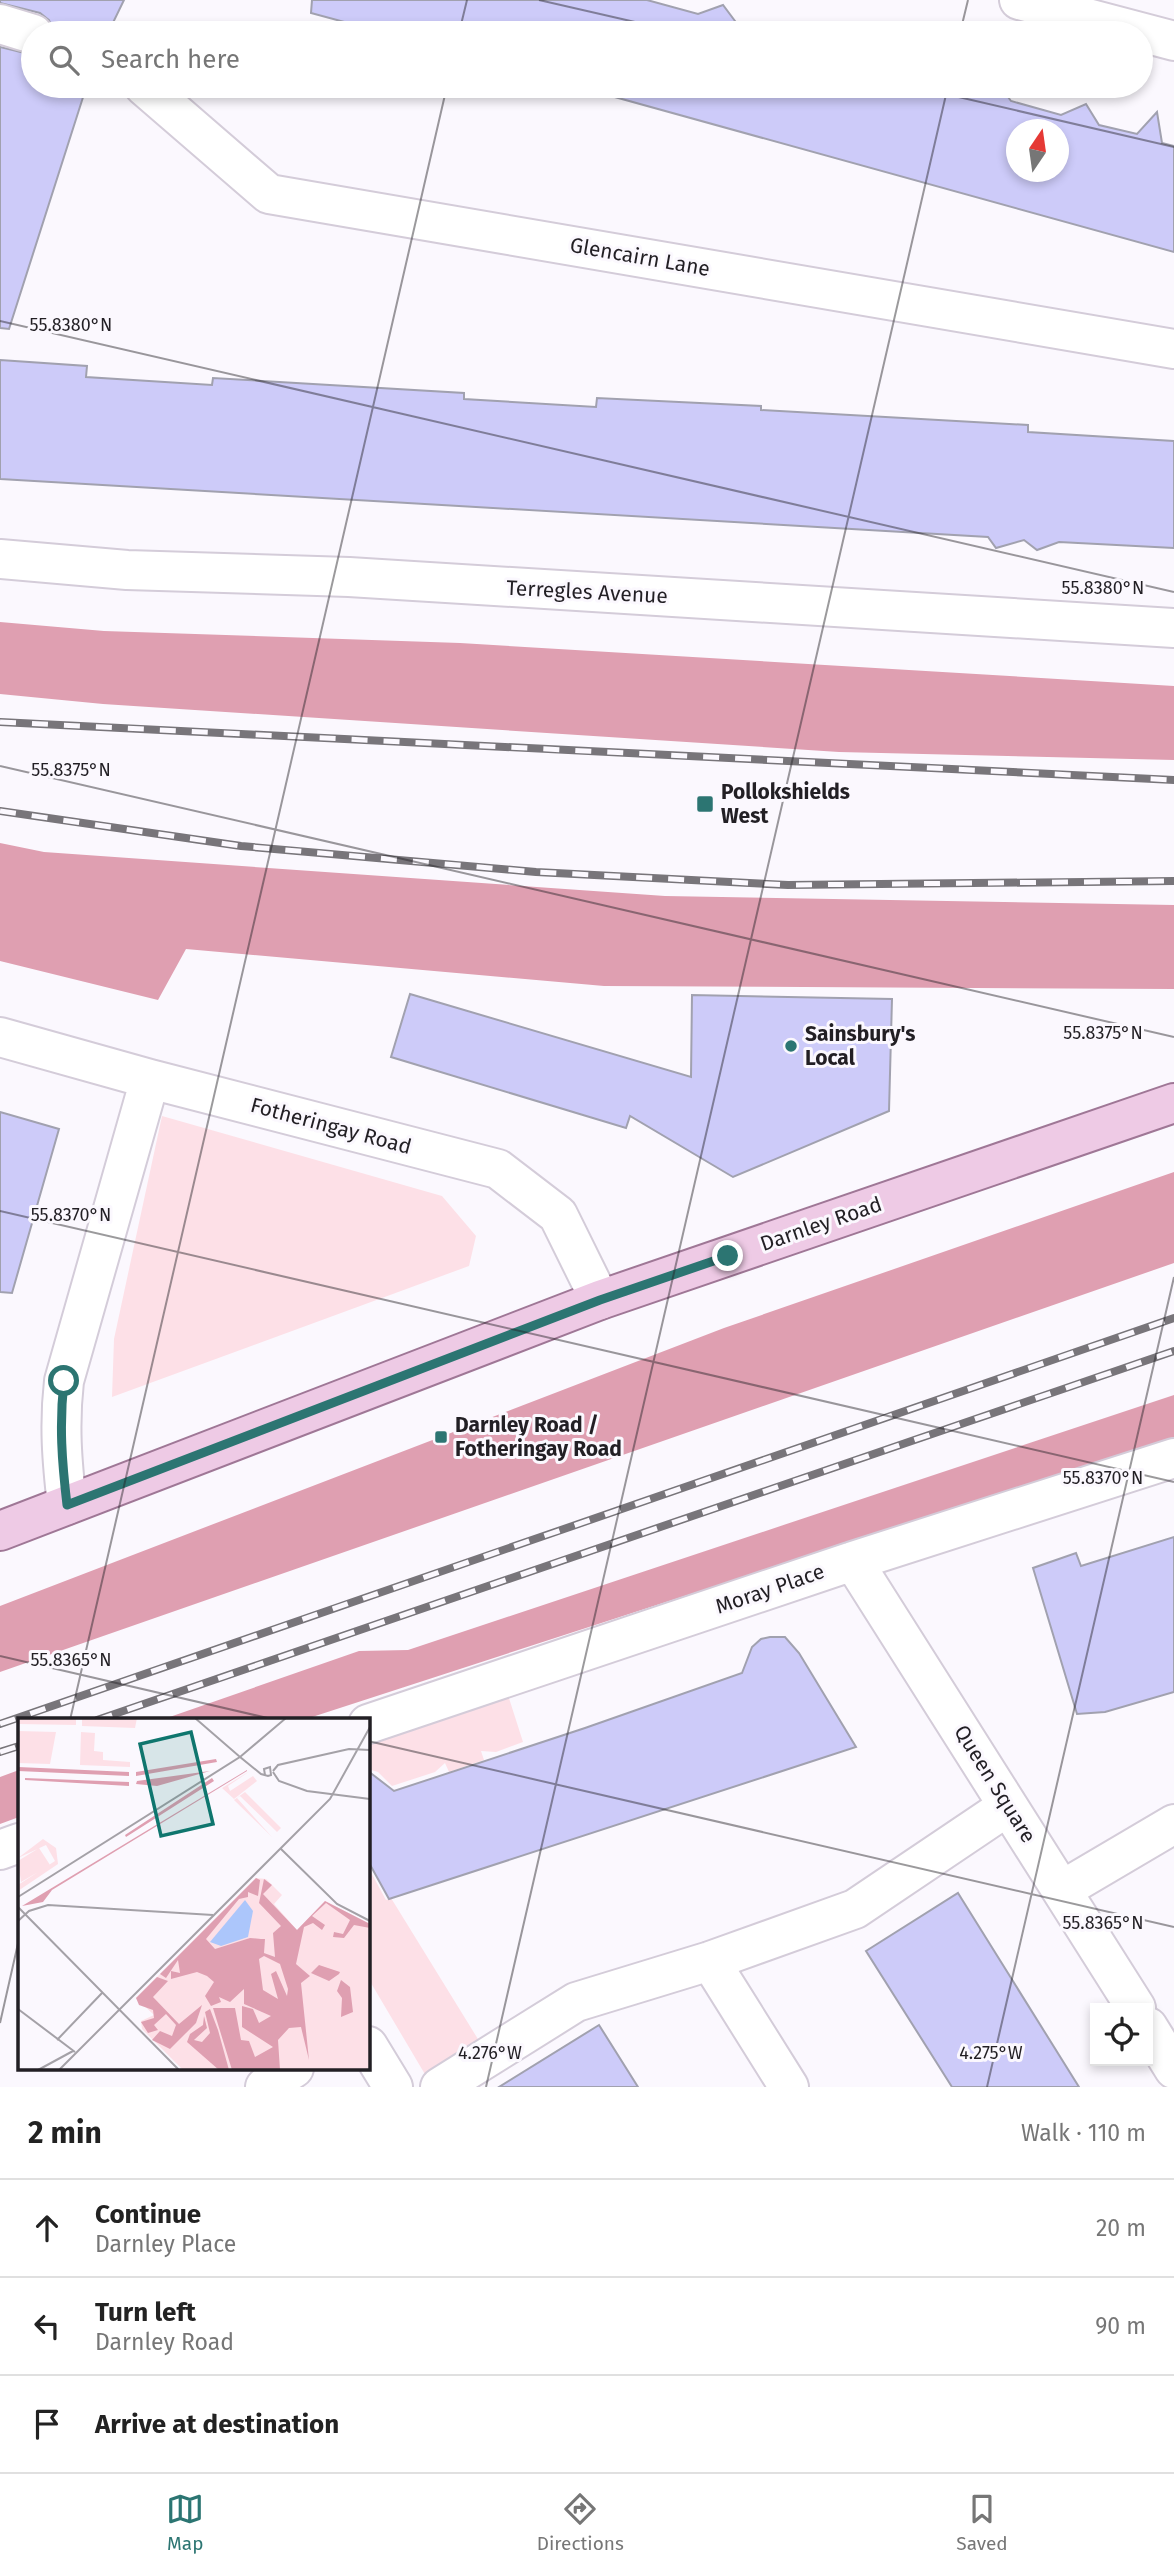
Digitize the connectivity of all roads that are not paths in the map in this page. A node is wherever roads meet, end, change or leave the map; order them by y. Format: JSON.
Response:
{"nodes":[{"id":1,"x":1019,"y":0,"type":"edge"},
{"id":2,"x":1098,"y":21,"type":"edge"},
{"id":3,"x":0,"y":24,"type":"edge"},
{"id":4,"x":21,"y":30,"type":"edge"},
{"id":5,"x":1153,"y":35,"type":"edge"},
{"id":6,"x":1174,"y":41,"type":"edge"},
{"id":7,"x":158,"y":98,"type":"edge"},
{"id":8,"x":1174,"y":349,"type":"edge"},
{"id":9,"x":0,"y":559,"type":"edge"},
{"id":10,"x":1174,"y":628,"type":"edge"},
{"id":11,"x":0,"y":1037,"type":"edge"},
{"id":12,"x":150,"y":1079,"type":"junction"},
{"id":13,"x":1174,"y":1103,"type":"edge"},
{"id":14,"x":600,"y":1300,"type":"junction"},
{"id":15,"x":1174,"y":1458,"type":"edge"},
{"id":16,"x":67,"y":1505,"type":"junction"},
{"id":17,"x":0,"y":1531,"type":"edge"},
{"id":18,"x":853,"y":1561,"type":"junction"},
{"id":19,"x":369,"y":1724,"type":"edge"},
{"id":20,"x":1008,"y":1806,"type":"junction"},
{"id":21,"x":1174,"y":1824,"type":"edge"},
{"id":22,"x":18,"y":1843,"type":"edge"},
{"id":23,"x":0,"y":1850,"type":"edge"},
{"id":24,"x":1062,"y":1890,"type":"junction"},
{"id":25,"x":709,"y":1961,"type":"junction"},
{"id":26,"x":1133,"y":2003,"type":"edge"},
{"id":27,"x":1153,"y":2035,"type":"edge"},
{"id":28,"x":369,"y":2048,"type":"edge"},
{"id":29,"x":1174,"y":2069,"type":"edge"},
{"id":30,"x":291,"y":2070,"type":"edge"},
{"id":31,"x":265,"y":2087,"type":"edge"},
{"id":32,"x":393,"y":2087,"type":"edge"},
{"id":33,"x":440,"y":2087,"type":"edge"},
{"id":34,"x":789,"y":2087,"type":"edge"}],
"edges":[{"from":1,"to":2,"type":"street"},
{"from":3,"to":4,"type":"street"},
{"from":5,"to":6,"type":"street"},
{"from":7,"to":8,"type":"street","name":"Glencairn Lane"},
{"from":9,"to":10,"type":"street","name":"Terregles Avenue"},
{"from":11,"to":12,"type":"street","name":"Fotheringay Road"},
{"from":12,"to":14,"type":"street","name":"Fotheringay Road"},
{"from":12,"to":16,"type":"street"},
{"from":13,"to":14,"type":"main road","name":"Darnley Road"},
{"from":14,"to":16,"type":"main road","name":"Darnley Road"},
{"from":15,"to":18,"type":"street","name":"Moray Place"},
{"from":16,"to":17,"type":"main road","name":"Darnley Road"},
{"from":18,"to":19,"type":"street","name":"Moray Place"},
{"from":18,"to":20,"type":"street","name":"Queen Square"},
{"from":20,"to":24,"type":"street","name":"Queen Square"},
{"from":20,"to":25,"type":"street"},
{"from":21,"to":24,"type":"street"},
{"from":22,"to":23,"type":"street"},
{"from":24,"to":26,"type":"street","name":"Queen Square"},
{"from":25,"to":33,"type":"street"},
{"from":25,"to":34,"type":"street"},
{"from":27,"to":29,"type":"street"},
{"from":28,"to":32,"type":"street"},
{"from":30,"to":31,"type":"street"}]}
